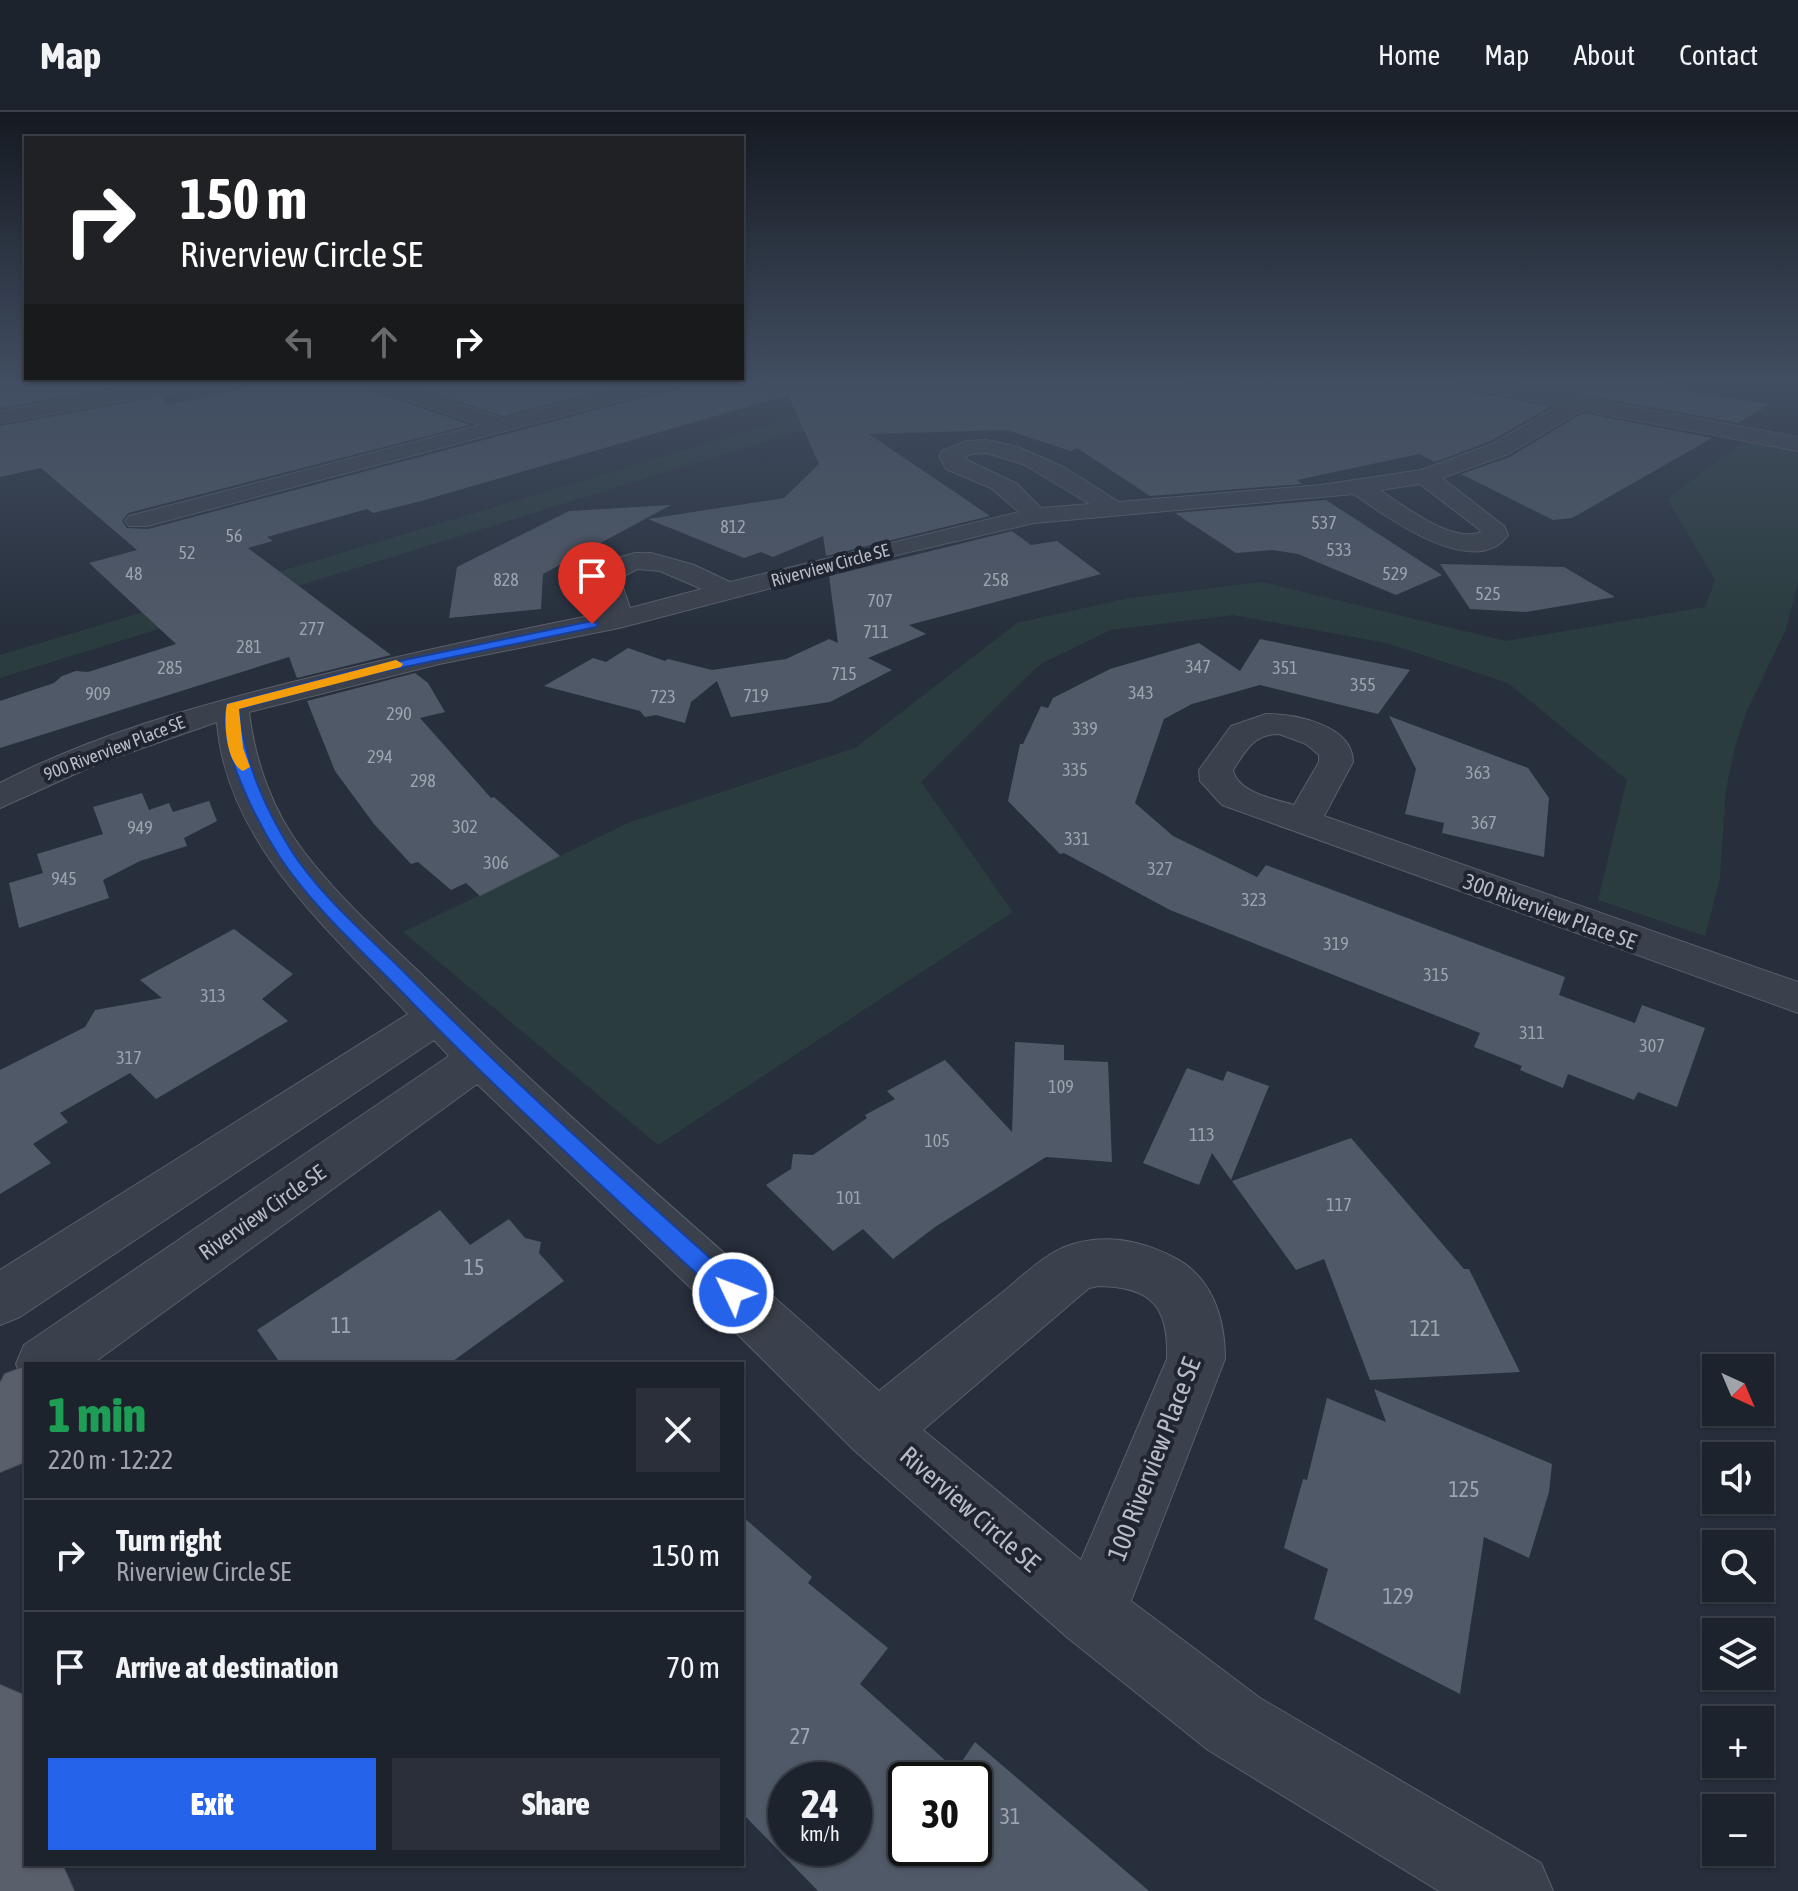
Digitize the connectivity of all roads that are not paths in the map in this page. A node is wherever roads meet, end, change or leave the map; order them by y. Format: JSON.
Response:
{"nodes":[{"id":1,"x":353,"y":464,"type":"edge"},
{"id":2,"x":954,"y":464,"type":"edge"},
{"id":3,"x":1035,"y":464,"type":"edge"},
{"id":4,"x":1458,"y":464,"type":"edge"},
{"id":5,"x":1425,"y":476,"type":"junction"},
{"id":6,"x":1360,"y":487,"type":"junction"},
{"id":7,"x":1112,"y":508,"type":"junction"},
{"id":8,"x":1034,"y":516,"type":"junction"},
{"id":9,"x":138,"y":521,"type":"dead end"},
{"id":10,"x":729,"y":592,"type":"junction"},
{"id":11,"x":689,"y":603,"type":"junction"},
{"id":12,"x":619,"y":619,"type":"junction"},
{"id":13,"x":725,"y":621,"type":"dead end"},
{"id":14,"x":232,"y":707,"type":"junction"},
{"id":15,"x":0,"y":797,"type":"edge"},
{"id":16,"x":1303,"y":821,"type":"dead end"},
{"id":17,"x":1798,"y":998,"type":"edge"},
{"id":18,"x":436,"y":1017,"type":"junction"},
{"id":19,"x":479,"y":1059,"type":"junction"},
{"id":20,"x":0,"y":1300,"type":"edge"},
{"id":21,"x":48,"y":1362,"type":"edge"},
{"id":22,"x":24,"y":1378,"type":"edge"},
{"id":23,"x":0,"y":1395,"type":"edge"},
{"id":24,"x":24,"y":1398,"type":"edge"},
{"id":25,"x":877,"y":1430,"type":"junction"},
{"id":26,"x":0,"y":1442,"type":"edge"},
{"id":27,"x":1092,"y":1614,"type":"junction"},
{"id":28,"x":0,"y":1721,"type":"edge"},
{"id":29,"x":24,"y":1823,"type":"edge"},
{"id":30,"x":0,"y":1847,"type":"edge"},
{"id":31,"x":34,"y":1866,"type":"edge"},
{"id":32,"x":37,"y":1891,"type":"edge"},
{"id":33,"x":1513,"y":1891,"type":"edge"}],
"edges":[{"from":1,"to":9,"type":"street"},
{"from":2,"to":8,"type":"street"},
{"from":3,"to":7,"type":"street"},
{"from":4,"to":5,"type":"street","name":"Riverview Circle SE"},
{"from":5,"to":6,"type":"street","name":"Riverview Circle SE"},
{"from":5,"to":6,"type":"street"},
{"from":6,"to":7,"type":"street","name":"Riverview Circle SE"},
{"from":7,"to":8,"type":"street","name":"Riverview Circle SE"},
{"from":8,"to":10,"type":"street","name":"Riverview Circle SE"},
{"from":10,"to":11,"type":"street","name":"Riverview Circle SE"},
{"from":10,"to":12,"type":"street"},
{"from":11,"to":12,"type":"street","name":"Riverview Circle SE"},
{"from":11,"to":13,"type":"street"},
{"from":12,"to":14,"type":"street","name":"Riverview Circle SE"},
{"from":14,"to":15,"type":"street","name":"900 Riverview Place SE"},
{"from":14,"to":18,"type":"street","name":"Riverview Circle SE"},
{"from":16,"to":17,"type":"street","name":"300 Riverview Place SE"},
{"from":18,"to":19,"type":"street","name":"Riverview Circle SE"},
{"from":18,"to":20,"type":"street"},
{"from":19,"to":21,"type":"street","name":"Riverview Circle SE"},
{"from":19,"to":25,"type":"street","name":"Riverview Circle SE"},
{"from":22,"to":23,"type":"street"},
{"from":24,"to":26,"type":"main road"},
{"from":25,"to":27,"type":"street","name":"Riverview Circle SE"},
{"from":25,"to":27,"type":"street","name":"100 Riverview Place SE"},
{"from":27,"to":33,"type":"street","name":"Riverview Circle SE"},
{"from":28,"to":29,"type":"main road"},
{"from":30,"to":32,"type":"main road"},
{"from":31,"to":32,"type":"main road"}]}
